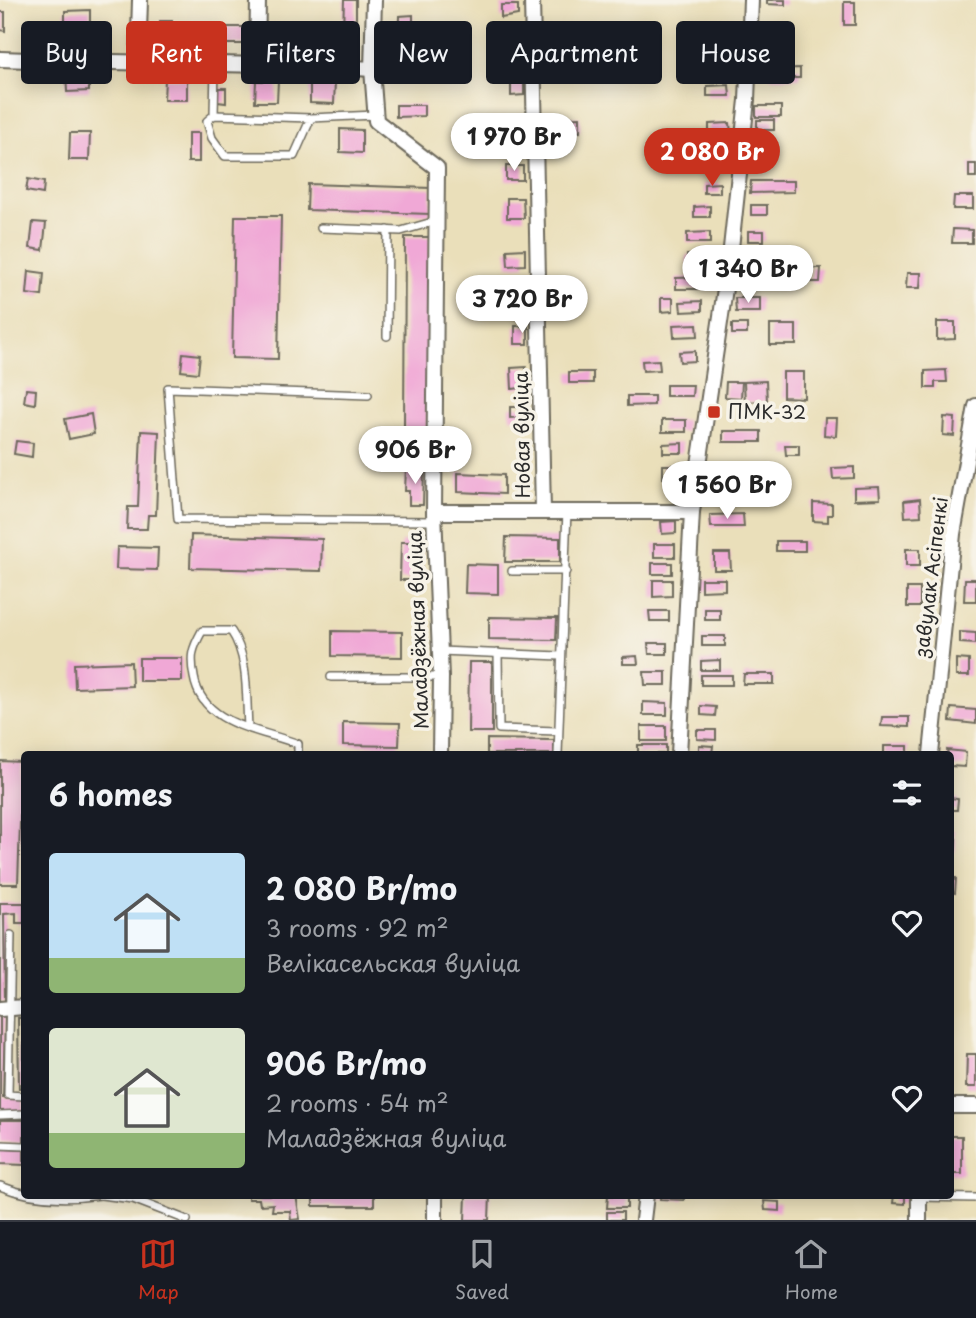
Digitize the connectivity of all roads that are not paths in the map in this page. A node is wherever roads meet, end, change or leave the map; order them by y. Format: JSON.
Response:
{"nodes":[{"id":1,"x":140,"y":0,"type":"edge"},
{"id":2,"x":258,"y":0,"type":"edge"},
{"id":3,"x":374,"y":0,"type":"edge"},
{"id":4,"x":532,"y":0,"type":"edge"},
{"id":5,"x":751,"y":0,"type":"edge"},
{"id":6,"x":139,"y":21,"type":"edge"},
{"id":7,"x":258,"y":21,"type":"edge"},
{"id":8,"x":0,"y":59,"type":"edge"},
{"id":9,"x":126,"y":64,"type":"edge"},
{"id":10,"x":360,"y":68,"type":"edge"},
{"id":11,"x":372,"y":69,"type":"junction"},
{"id":12,"x":215,"y":84,"type":"edge"},
{"id":13,"x":214,"y":115,"type":"junction"},
{"id":14,"x":376,"y":115,"type":"junction"},
{"id":15,"x":312,"y":118,"type":"junction"},
{"id":16,"x":436,"y":221,"type":"junction"},
{"id":17,"x":321,"y":228,"type":"dead end"},
{"id":18,"x":388,"y":230,"type":"junction"},
{"id":19,"x":387,"y":336,"type":"dead end"},
{"id":20,"x":368,"y":395,"type":"dead end"},
{"id":21,"x":976,"y":406,"type":"edge"},
{"id":22,"x":568,"y":509,"type":"junction"},
{"id":23,"x":543,"y":510,"type":"junction"},
{"id":24,"x":692,"y":512,"type":"junction"},
{"id":25,"x":434,"y":516,"type":"junction"},
{"id":26,"x":512,"y":571,"type":"dead end"},
{"id":27,"x":566,"y":571,"type":"junction"},
{"id":28,"x":440,"y":651,"type":"junction"},
{"id":29,"x":498,"y":653,"type":"junction"},
{"id":30,"x":559,"y":656,"type":"junction"},
{"id":31,"x":331,"y":677,"type":"dead end"},
{"id":32,"x":441,"y":677,"type":"junction"},
{"id":33,"x":248,"y":727,"type":"junction"},
{"id":34,"x":557,"y":731,"type":"junction"},
{"id":35,"x":298,"y":751,"type":"edge"},
{"id":36,"x":440,"y":751,"type":"edge"},
{"id":37,"x":558,"y":751,"type":"edge"},
{"id":38,"x":679,"y":751,"type":"edge"},
{"id":39,"x":931,"y":751,"type":"edge"},
{"id":40,"x":11,"y":935,"type":"dead end"},
{"id":41,"x":12,"y":1008,"type":"edge"},
{"id":42,"x":21,"y":1096,"type":"edge"},
{"id":43,"x":954,"y":1106,"type":"edge"},
{"id":44,"x":976,"y":1106,"type":"edge"},
{"id":45,"x":21,"y":1114,"type":"edge"},
{"id":46,"x":0,"y":1115,"type":"edge"},
{"id":47,"x":0,"y":1145,"type":"edge"},
{"id":48,"x":21,"y":1146,"type":"edge"},
{"id":49,"x":0,"y":1186,"type":"edge"},
{"id":50,"x":21,"y":1194,"type":"edge"},
{"id":51,"x":954,"y":1197,"type":"edge"},
{"id":52,"x":976,"y":1198,"type":"edge"},
{"id":53,"x":133,"y":1199,"type":"edge"},
{"id":54,"x":435,"y":1199,"type":"edge"},
{"id":55,"x":646,"y":1199,"type":"edge"},
{"id":56,"x":919,"y":1199,"type":"edge"},
{"id":57,"x":187,"y":1220,"type":"edge"},
{"id":58,"x":435,"y":1220,"type":"edge"},
{"id":59,"x":643,"y":1220,"type":"edge"},
{"id":60,"x":919,"y":1220,"type":"edge"}],
"edges":[{"from":1,"to":6,"type":"street"},
{"from":2,"to":7,"type":"street"},
{"from":3,"to":11,"type":"street"},
{"from":4,"to":23,"type":"street","name":"Новая вуліца"},
{"from":5,"to":24,"type":"street"},
{"from":8,"to":9,"type":"street"},
{"from":10,"to":11,"type":"street"},
{"from":11,"to":14,"type":"street"},
{"from":12,"to":13,"type":"lane"},
{"from":13,"to":15,"type":"lane"},
{"from":13,"to":15,"type":"lane"},
{"from":14,"to":15,"type":"lane"},
{"from":14,"to":16,"type":"street","name":"Маладзёжная вуліца"},
{"from":16,"to":18,"type":"lane"},
{"from":16,"to":25,"type":"street","name":"Маладзёжная вуліца"},
{"from":17,"to":18,"type":"lane"},
{"from":18,"to":19,"type":"lane"},
{"from":20,"to":25,"type":"lane"},
{"from":21,"to":39,"type":"street","name":"завулак Асіпенкі"},
{"from":22,"to":23,"type":"street","name":"Новая вуліца"},
{"from":22,"to":24,"type":"street","name":"Новая вуліца"},
{"from":22,"to":27,"type":"lane"},
{"from":23,"to":25,"type":"street"},
{"from":24,"to":38,"type":"street"},
{"from":25,"to":28,"type":"street","name":"Маладзёжная вуліца"},
{"from":26,"to":27,"type":"lane"},
{"from":27,"to":30,"type":"lane"},
{"from":28,"to":29,"type":"lane"},
{"from":28,"to":32,"type":"street","name":"Маладзёжная вуліца"},
{"from":29,"to":30,"type":"lane"},
{"from":29,"to":34,"type":"lane"},
{"from":30,"to":34,"type":"lane"},
{"from":31,"to":32,"type":"lane"},
{"from":32,"to":36,"type":"street","name":"Маладзёжная вуліца"},
{"from":33,"to":33,"type":"lane"},
{"from":33,"to":35,"type":"lane"},
{"from":34,"to":37,"type":"lane"},
{"from":40,"to":41,"type":"lane"},
{"from":41,"to":42,"type":"lane"},
{"from":43,"to":44,"type":"street"},
{"from":45,"to":46,"type":"lane"},
{"from":47,"to":48,"type":"lane"},
{"from":49,"to":50,"type":"lane"},
{"from":51,"to":52,"type":"lane"},
{"from":53,"to":57,"type":"lane"},
{"from":54,"to":58,"type":"street"},
{"from":55,"to":59,"type":"street"},
{"from":56,"to":60,"type":"street"}]}
